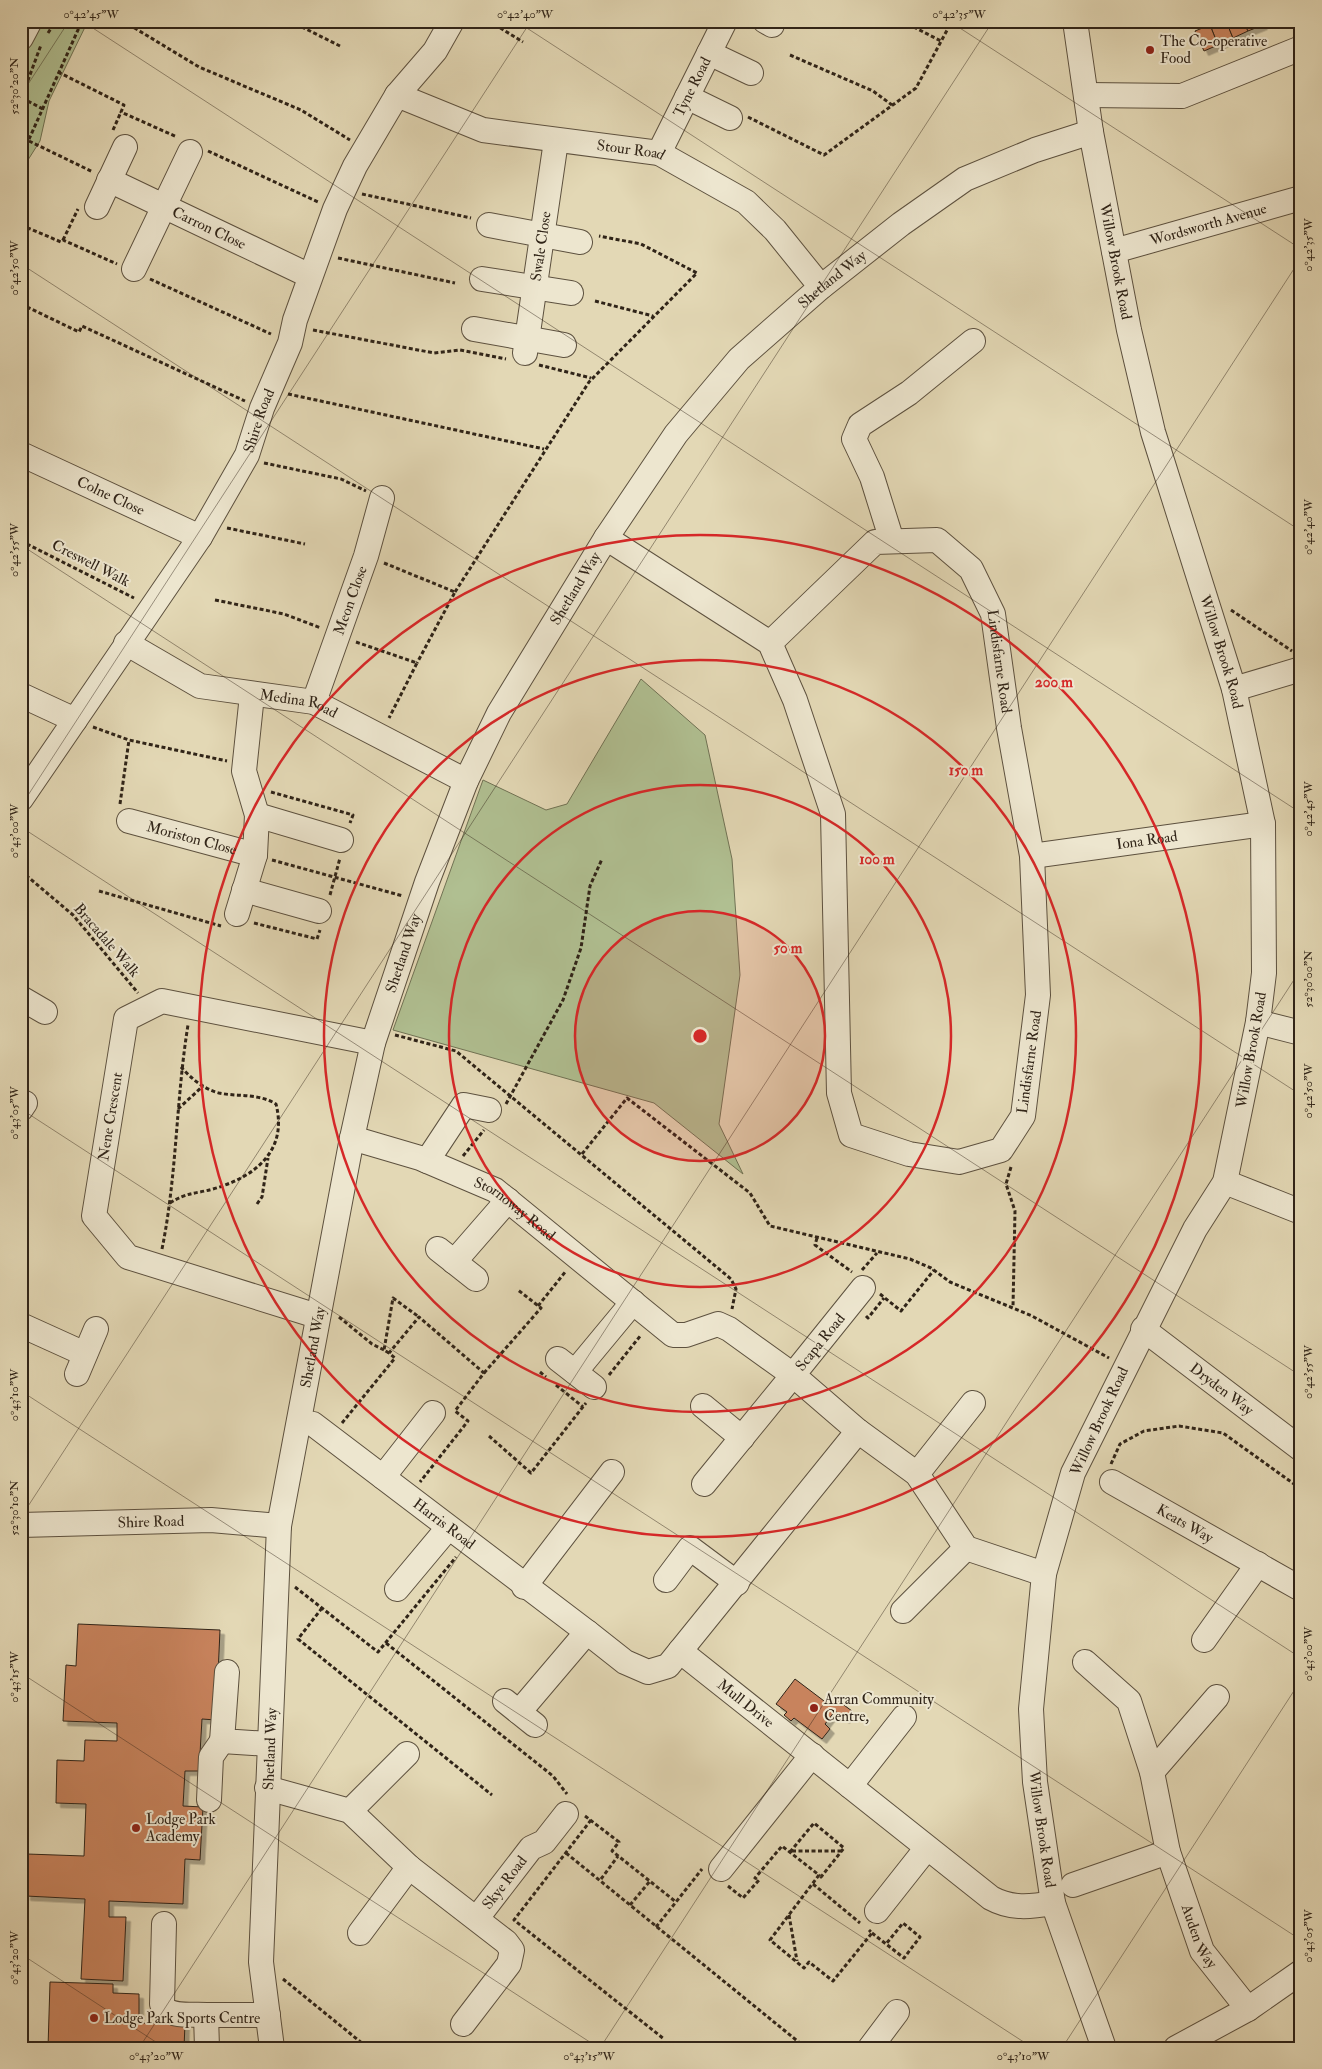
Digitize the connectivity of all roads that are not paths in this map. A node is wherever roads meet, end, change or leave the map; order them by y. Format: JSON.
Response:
{"nodes":[{"id":1,"x":725,"y":21,"type":"edge"},
{"id":2,"x":1081,"y":22,"type":"edge"},
{"id":3,"x":443,"y":24,"type":"edge"},
{"id":4,"x":38,"y":28,"type":"edge"},
{"id":5,"x":32,"y":40,"type":"edge"},
{"id":6,"x":1301,"y":48,"type":"edge"},
{"id":7,"x":709,"y":53,"type":"junction"},
{"id":8,"x":751,"y":73,"type":"dead end"},
{"id":9,"x":1086,"y":95,"type":"junction"},
{"id":10,"x":397,"y":96,"type":"junction"},
{"id":11,"x":687,"y":97,"type":"junction"},
{"id":12,"x":730,"y":118,"type":"road end"},
{"id":13,"x":1091,"y":132,"type":"junction"},
{"id":14,"x":556,"y":141,"type":"junction"},
{"id":15,"x":125,"y":147,"type":"dead end"},
{"id":16,"x":190,"y":152,"type":"dead end"},
{"id":17,"x":659,"y":153,"type":"junction"},
{"id":18,"x":109,"y":180,"type":"junction"},
{"id":19,"x":1301,"y":198,"type":"edge"},
{"id":20,"x":163,"y":206,"type":"junction"},
{"id":21,"x":97,"y":207,"type":"dead end"},
{"id":22,"x":482,"y":222,"type":"road end"},
{"id":23,"x":542,"y":234,"type":"junction"},
{"id":24,"x":587,"y":239,"type":"road end"},
{"id":25,"x":1114,"y":251,"type":"junction"},
{"id":26,"x":132,"y":270,"type":"road end"},
{"id":27,"x":310,"y":276,"type":"junction"},
{"id":28,"x":482,"y":279,"type":"dead end"},
{"id":29,"x":535,"y":286,"type":"junction"},
{"id":30,"x":821,"y":287,"type":"junction"},
{"id":31,"x":571,"y":293,"type":"dead end"},
{"id":32,"x":474,"y":329,"type":"dead end"},
{"id":33,"x":973,"y":341,"type":"dead end"},
{"id":34,"x":564,"y":345,"type":"dead end"},
{"id":35,"x":525,"y":354,"type":"junction"},
{"id":36,"x":21,"y":454,"type":"edge"},
{"id":37,"x":382,"y":498,"type":"road end"},
{"id":38,"x":204,"y":529,"type":"junction"},
{"id":39,"x":606,"y":538,"type":"junction"},
{"id":40,"x":892,"y":541,"type":"junction"},
{"id":41,"x":126,"y":643,"type":"junction"},
{"id":42,"x":770,"y":643,"type":"junction"},
{"id":43,"x":1297,"y":660,"type":"edge"},
{"id":44,"x":1234,"y":689,"type":"junction"},
{"id":45,"x":21,"y":695,"type":"edge"},
{"id":46,"x":252,"y":695,"type":"junction"},
{"id":47,"x":314,"y":702,"type":"junction"},
{"id":48,"x":75,"y":720,"type":"junction"},
{"id":49,"x":466,"y":781,"type":"junction"},
{"id":50,"x":21,"y":800,"type":"edge"},
{"id":51,"x":257,"y":815,"type":"junction"},
{"id":52,"x":129,"y":821,"type":"road end"},
{"id":53,"x":1263,"y":824,"type":"junction"},
{"id":54,"x":344,"y":840,"type":"road end"},
{"id":55,"x":255,"y":855,"type":"junction"},
{"id":56,"x":1032,"y":856,"type":"junction"},
{"id":57,"x":254,"y":893,"type":"junction"},
{"id":58,"x":323,"y":912,"type":"road end"},
{"id":59,"x":237,"y":914,"type":"road end"},
{"id":60,"x":1258,"y":1022,"type":"junction"},
{"id":61,"x":1301,"y":1033,"type":"edge"},
{"id":62,"x":375,"y":1036,"type":"junction"},
{"id":63,"x":492,"y":1115,"type":"road end"},
{"id":64,"x":352,"y":1138,"type":"junction"},
{"id":65,"x":427,"y":1161,"type":"junction"},
{"id":66,"x":1225,"y":1182,"type":"junction"},
{"id":67,"x":508,"y":1200,"type":"junction"},
{"id":68,"x":1301,"y":1212,"type":"edge"},
{"id":69,"x":476,"y":1279,"type":"dead end"},
{"id":70,"x":864,"y":1300,"type":"road end"},
{"id":71,"x":633,"y":1302,"type":"junction"},
{"id":72,"x":319,"y":1312,"type":"junction"},
{"id":73,"x":21,"y":1325,"type":"edge"},
{"id":74,"x":1143,"y":1329,"type":"junction"},
{"id":75,"x":96,"y":1330,"type":"dead end"},
{"id":76,"x":793,"y":1375,"type":"junction"},
{"id":77,"x":592,"y":1394,"type":"road end"},
{"id":78,"x":973,"y":1403,"type":"dead end"},
{"id":79,"x":703,"y":1406,"type":"dead end"},
{"id":80,"x":433,"y":1413,"type":"dead end"},
{"id":81,"x":300,"y":1422,"type":"junction"},
{"id":82,"x":858,"y":1431,"type":"junction"},
{"id":83,"x":742,"y":1438,"type":"junction"},
{"id":84,"x":1301,"y":1448,"type":"edge"},
{"id":85,"x":612,"y":1472,"type":"dead end"},
{"id":86,"x":1112,"y":1473,"type":"road end"},
{"id":87,"x":917,"y":1474,"type":"junction"},
{"id":88,"x":382,"y":1477,"type":"junction"},
{"id":89,"x":704,"y":1484,"type":"dead end"},
{"id":90,"x":21,"y":1525,"type":"edge"},
{"id":91,"x":279,"y":1526,"type":"junction"},
{"id":92,"x":448,"y":1528,"type":"junction"},
{"id":93,"x":966,"y":1548,"type":"junction"},
{"id":94,"x":1258,"y":1564,"type":"junction"},
{"id":95,"x":1044,"y":1574,"type":"junction"},
{"id":96,"x":666,"y":1580,"type":"dead end"},
{"id":97,"x":737,"y":1583,"type":"junction"},
{"id":98,"x":524,"y":1587,"type":"junction"},
{"id":99,"x":397,"y":1589,"type":"dead end"},
{"id":100,"x":1301,"y":1589,"type":"edge"},
{"id":101,"x":903,"y":1611,"type":"dead end"},
{"id":102,"x":587,"y":1632,"type":"junction"},
{"id":103,"x":1204,"y":1640,"type":"dead end"},
{"id":104,"x":680,"y":1651,"type":"junction"},
{"id":105,"x":1085,"y":1662,"type":"dead end"},
{"id":106,"x":227,"y":1672,"type":"dead end"},
{"id":107,"x":1217,"y":1697,"type":"dead end"},
{"id":108,"x":520,"y":1713,"type":"dead end"},
{"id":109,"x":904,"y":1717,"type":"dead end"},
{"id":110,"x":222,"y":1741,"type":"junction"},
{"id":111,"x":269,"y":1744,"type":"junction"},
{"id":112,"x":407,"y":1754,"type":"dead end"},
{"id":113,"x":812,"y":1756,"type":"junction"},
{"id":114,"x":1152,"y":1772,"type":"junction"},
{"id":115,"x":850,"y":1786,"type":"junction"},
{"id":116,"x":267,"y":1788,"type":"junction"},
{"id":117,"x":209,"y":1800,"type":"dead end"},
{"id":118,"x":567,"y":1808,"type":"road end"},
{"id":119,"x":350,"y":1811,"type":"junction"},
{"id":120,"x":926,"y":1849,"type":"junction"},
{"id":121,"x":1168,"y":1852,"type":"junction"},
{"id":122,"x":409,"y":1867,"type":"junction"},
{"id":123,"x":718,"y":1874,"type":"road end"},
{"id":124,"x":1073,"y":1885,"type":"dead end"},
{"id":125,"x":1053,"y":1903,"type":"junction"},
{"id":126,"x":477,"y":1918,"type":"junction"},
{"id":127,"x":874,"y":1922,"type":"road end"},
{"id":128,"x":164,"y":1924,"type":"dead end"},
{"id":129,"x":360,"y":1933,"type":"dead end"},
{"id":130,"x":1301,"y":1972,"type":"edge"},
{"id":131,"x":1248,"y":2009,"type":"junction"},
{"id":132,"x":897,"y":2012,"type":"dead end"},
{"id":133,"x":268,"y":2014,"type":"junction"},
{"id":134,"x":206,"y":2015,"type":"junction"},
{"id":135,"x":463,"y":2024,"type":"dead end"},
{"id":136,"x":207,"y":2048,"type":"edge"},
{"id":137,"x":272,"y":2048,"type":"edge"},
{"id":138,"x":870,"y":2048,"type":"edge"},
{"id":139,"x":1104,"y":2048,"type":"edge"},
{"id":140,"x":1176,"y":2048,"type":"edge"}],
"edges":[{"from":1,"to":7,"type":"street","name":"Tyne Road"},
{"from":2,"to":9,"type":"street","name":"Willow Brook Road"},
{"from":3,"to":10,"type":"street","name":"Shire Road"},
{"from":4,"to":5,"type":"street"},
{"from":6,"to":9,"type":"street"},
{"from":7,"to":8,"type":"street"},
{"from":7,"to":11,"type":"street","name":"Tyne Road"},
{"from":9,"to":13,"type":"street","name":"Willow Brook Road"},
{"from":10,"to":14,"type":"street","name":"Stour Road"},
{"from":10,"to":27,"type":"street","name":"Shire Road"},
{"from":11,"to":12,"type":"street"},
{"from":11,"to":17,"type":"street","name":"Tyne Road"},
{"from":13,"to":25,"type":"street","name":"Willow Brook Road"},
{"from":13,"to":30,"type":"street","name":"Shetland Way"},
{"from":14,"to":17,"type":"street","name":"Stour Road"},
{"from":14,"to":23,"type":"street","name":"Swale Close"},
{"from":15,"to":18,"type":"street"},
{"from":16,"to":20,"type":"street"},
{"from":17,"to":30,"type":"street","name":"Stour Road"},
{"from":18,"to":20,"type":"street","name":"Carron Close"},
{"from":18,"to":21,"type":"street"},
{"from":19,"to":25,"type":"street","name":"Wordsworth Avenue"},
{"from":20,"to":26,"type":"street"},
{"from":20,"to":27,"type":"street","name":"Carron Close"},
{"from":22,"to":23,"type":"street"},
{"from":23,"to":24,"type":"street"},
{"from":23,"to":29,"type":"street","name":"Swale Close"},
{"from":25,"to":44,"type":"street","name":"Willow Brook Road"},
{"from":27,"to":38,"type":"street","name":"Shire Road"},
{"from":28,"to":29,"type":"street"},
{"from":29,"to":31,"type":"street"},
{"from":29,"to":35,"type":"street","name":"Swale Close"},
{"from":30,"to":39,"type":"street","name":"Shetland Way"},
{"from":32,"to":35,"type":"street"},
{"from":33,"to":40,"type":"street"},
{"from":34,"to":35,"type":"street"},
{"from":36,"to":38,"type":"street","name":"Colne Close"},
{"from":37,"to":47,"type":"street","name":"Meon Close"},
{"from":38,"to":41,"type":"street","name":"Shire Road"},
{"from":39,"to":42,"type":"street"},
{"from":39,"to":49,"type":"street","name":"Shetland Way"},
{"from":40,"to":42,"type":"street","name":"Lindisfarne Road"},
{"from":40,"to":56,"type":"street","name":"Lindisfarne Road"},
{"from":41,"to":46,"type":"street","name":"Medina Road"},
{"from":41,"to":48,"type":"street","name":"Shire Road"},
{"from":42,"to":56,"type":"street","name":"Lindisfarne Road"},
{"from":43,"to":44,"type":"street"},
{"from":44,"to":53,"type":"street","name":"Willow Brook Road"},
{"from":45,"to":48,"type":"street"},
{"from":46,"to":47,"type":"street","name":"Medina Road"},
{"from":46,"to":51,"type":"street","name":"Moriston Close"},
{"from":47,"to":49,"type":"street","name":"Medina Road"},
{"from":48,"to":50,"type":"street","name":"Shire Road"},
{"from":49,"to":62,"type":"street","name":"Shetland Way"},
{"from":51,"to":54,"type":"street"},
{"from":51,"to":55,"type":"street","name":"Moriston Close"},
{"from":52,"to":55,"type":"street","name":"Moriston Close"},
{"from":53,"to":56,"type":"street","name":"Iona Road"},
{"from":53,"to":60,"type":"street","name":"Willow Brook Road"},
{"from":55,"to":57,"type":"street","name":"Moriston Close"},
{"from":57,"to":58,"type":"street"},
{"from":57,"to":59,"type":"street","name":"Moriston Close"},
{"from":60,"to":61,"type":"street"},
{"from":60,"to":66,"type":"street","name":"Willow Brook Road"},
{"from":62,"to":64,"type":"street","name":"Shetland Way"},
{"from":62,"to":72,"type":"street","name":"Nene Crescent"},
{"from":63,"to":65,"type":"street"},
{"from":64,"to":65,"type":"street","name":"Stornoway Road"},
{"from":64,"to":72,"type":"street","name":"Shetland Way"},
{"from":65,"to":67,"type":"street","name":"Stornoway Road"},
{"from":66,"to":68,"type":"street"},
{"from":66,"to":74,"type":"street","name":"Willow Brook Road"},
{"from":67,"to":69,"type":"street"},
{"from":67,"to":71,"type":"street","name":"Stornoway Road"},
{"from":70,"to":76,"type":"street","name":"Scapa Road"},
{"from":71,"to":76,"type":"street","name":"Stornoway Road"},
{"from":71,"to":77,"type":"street"},
{"from":72,"to":81,"type":"street","name":"Shetland Way"},
{"from":73,"to":75,"type":"street"},
{"from":74,"to":84,"type":"street","name":"Dryden Way"},
{"from":74,"to":95,"type":"street","name":"Willow Brook Road"},
{"from":76,"to":82,"type":"street","name":"Scapa Road"},
{"from":76,"to":83,"type":"street"},
{"from":78,"to":87,"type":"street"},
{"from":79,"to":83,"type":"street"},
{"from":80,"to":88,"type":"street"},
{"from":81,"to":88,"type":"street","name":"Harris Road"},
{"from":81,"to":91,"type":"street","name":"Shetland Way"},
{"from":82,"to":87,"type":"street","name":"Scapa Road"},
{"from":82,"to":97,"type":"street","name":"Harris Road"},
{"from":83,"to":89,"type":"street"},
{"from":85,"to":98,"type":"street"},
{"from":86,"to":94,"type":"street","name":"Keats Way"},
{"from":87,"to":93,"type":"street","name":"Scapa Road"},
{"from":88,"to":92,"type":"street","name":"Harris Road"},
{"from":90,"to":91,"type":"street","name":"Shire Road"},
{"from":91,"to":111,"type":"street","name":"Shetland Way"},
{"from":92,"to":98,"type":"street","name":"Harris Road"},
{"from":92,"to":99,"type":"street"},
{"from":93,"to":95,"type":"street"},
{"from":93,"to":101,"type":"street"},
{"from":94,"to":100,"type":"street","name":"Keats Way"},
{"from":94,"to":103,"type":"street"},
{"from":95,"to":125,"type":"street","name":"Willow Brook Road"},
{"from":96,"to":97,"type":"street"},
{"from":97,"to":104,"type":"street","name":"Harris Road"},
{"from":98,"to":102,"type":"street","name":"Harris Road"},
{"from":102,"to":104,"type":"street","name":"Harris Road"},
{"from":102,"to":108,"type":"street"},
{"from":104,"to":113,"type":"street","name":"Mull Drive"},
{"from":105,"to":114,"type":"street","name":"Auden Way"},
{"from":106,"to":110,"type":"street"},
{"from":107,"to":114,"type":"street"},
{"from":109,"to":115,"type":"street"},
{"from":110,"to":111,"type":"street"},
{"from":110,"to":117,"type":"street"},
{"from":111,"to":116,"type":"street","name":"Shetland Way"},
{"from":112,"to":119,"type":"street"},
{"from":113,"to":115,"type":"street","name":"Mull Drive"},
{"from":113,"to":123,"type":"street"},
{"from":114,"to":121,"type":"street","name":"Auden Way"},
{"from":115,"to":120,"type":"street","name":"Mull Drive"},
{"from":116,"to":119,"type":"street","name":"Skye Road"},
{"from":116,"to":133,"type":"street","name":"Shetland Way"},
{"from":118,"to":126,"type":"street","name":"Skye Road"},
{"from":119,"to":122,"type":"street","name":"Skye Road"},
{"from":120,"to":125,"type":"street","name":"Mull Drive"},
{"from":120,"to":127,"type":"street"},
{"from":121,"to":124,"type":"street"},
{"from":121,"to":131,"type":"street","name":"Auden Way"},
{"from":122,"to":126,"type":"street","name":"Skye Road"},
{"from":122,"to":129,"type":"street"},
{"from":125,"to":139,"type":"street","name":"Willow Brook Road"},
{"from":126,"to":135,"type":"street","name":"Skye Road"},
{"from":128,"to":134,"type":"street"},
{"from":130,"to":131,"type":"street"},
{"from":131,"to":140,"type":"street"},
{"from":132,"to":138,"type":"street"},
{"from":133,"to":134,"type":"street"},
{"from":133,"to":137,"type":"street","name":"Shetland Way"},
{"from":134,"to":136,"type":"street"}]}
